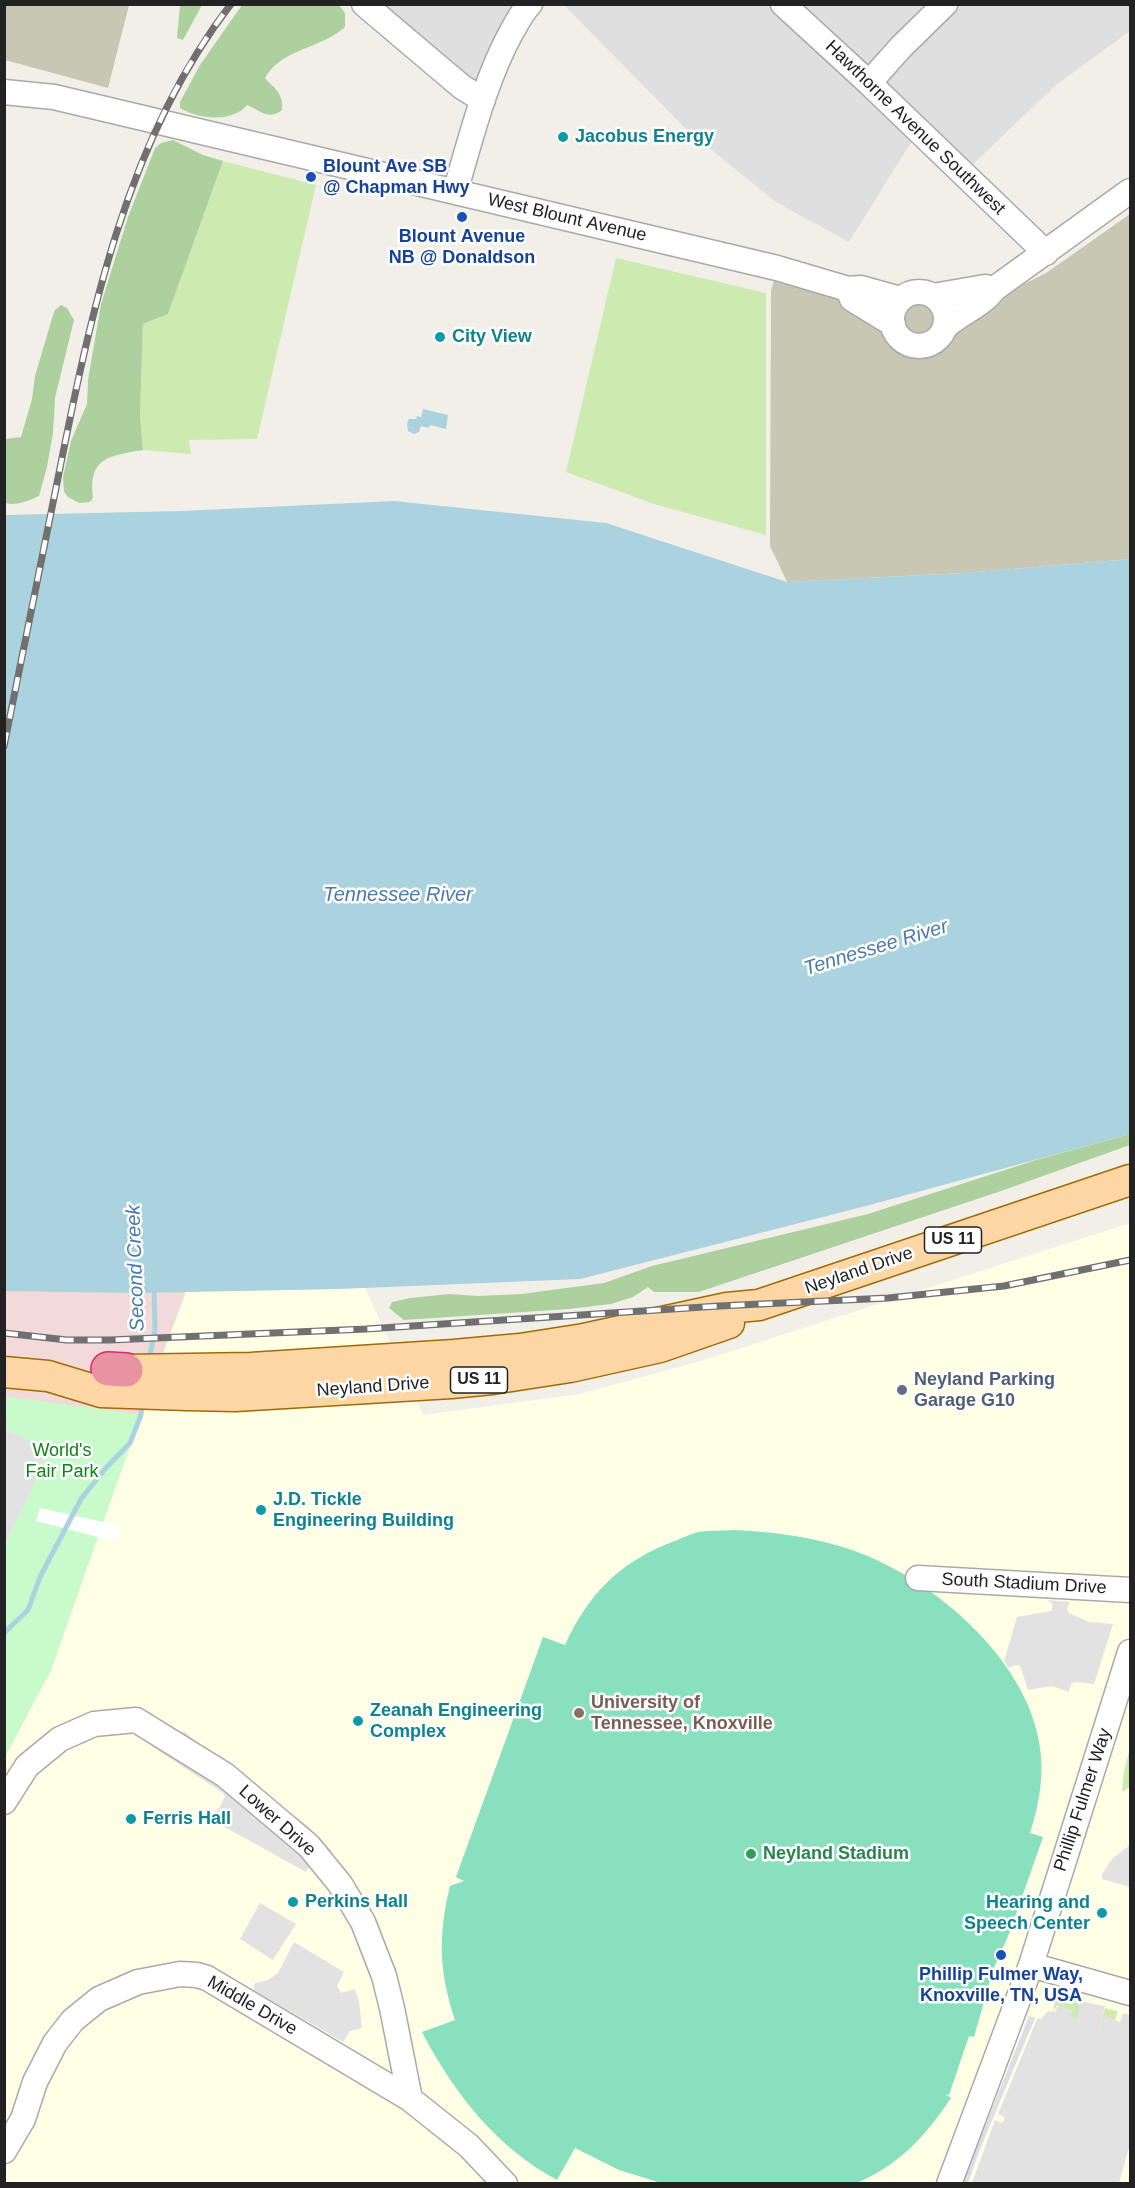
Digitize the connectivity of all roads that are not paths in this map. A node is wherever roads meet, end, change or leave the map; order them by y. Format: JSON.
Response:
{"nodes":[{"id":1,"x":364,"y":4,"type":"edge"},
{"id":2,"x":530,"y":4,"type":"edge"},
{"id":3,"x":783,"y":4,"type":"edge"},
{"id":4,"x":945,"y":4,"type":"edge"},
{"id":5,"x":4,"y":81,"type":"edge"},
{"id":6,"x":869,"y":83,"type":"junction"},
{"id":7,"x":4,"y":92,"type":"edge"},
{"id":8,"x":54,"y":97,"type":"junction"},
{"id":9,"x":483,"y":100,"type":"junction"},
{"id":10,"x":1131,"y":191,"type":"edge"},
{"id":11,"x":455,"y":192,"type":"junction"},
{"id":12,"x":1046,"y":253,"type":"junction"},
{"id":13,"x":848,"y":289,"type":"junction"},
{"id":14,"x":994,"y":289,"type":"junction"},
{"id":15,"x":933,"y":296,"type":"junction"},
{"id":16,"x":900,"y":299,"type":"junction"},
{"id":17,"x":893,"y":324,"type":"junction"},
{"id":18,"x":945,"y":327,"type":"junction"},
{"id":19,"x":1131,"y":1180,"type":"edge"},
{"id":20,"x":4,"y":1372,"type":"edge"},
{"id":21,"x":918,"y":1578,"type":"dead end"},
{"id":22,"x":1131,"y":1590,"type":"edge"},
{"id":23,"x":1131,"y":1652,"type":"edge"},
{"id":24,"x":4,"y":1802,"type":"edge"},
{"id":25,"x":1031,"y":1965,"type":"junction"},
{"id":26,"x":1131,"y":1993,"type":"edge"},
{"id":27,"x":410,"y":2099,"type":"junction"},
{"id":28,"x":4,"y":2151,"type":"edge"},
{"id":29,"x":505,"y":2184,"type":"edge"},
{"id":30,"x":949,"y":2184,"type":"edge"}],
"edges":[{"from":1,"to":9,"type":"street"},
{"from":2,"to":9,"type":"street"},
{"from":3,"to":6,"type":"street","name":"Hawthorne Avenue Southwest"},
{"from":4,"to":6,"type":"street"},
{"from":5,"to":8,"type":"street"},
{"from":6,"to":12,"type":"street","name":"Hawthorne Avenue Southwest"},
{"from":7,"to":8,"type":"street","name":"West Blount Avenue"},
{"from":8,"to":11,"type":"street","name":"West Blount Avenue"},
{"from":9,"to":11,"type":"street"},
{"from":10,"to":12,"type":"street"},
{"from":11,"to":13,"type":"street","name":"West Blount Avenue"},
{"from":12,"to":14,"type":"street"},
{"from":13,"to":16,"type":"street","name":"West Blount Avenue"},
{"from":13,"to":17,"type":"street","name":"West Blount Avenue"},
{"from":14,"to":15,"type":"street"},
{"from":14,"to":18,"type":"street"},
{"from":15,"to":16,"type":"street"},
{"from":15,"to":18,"type":"street"},
{"from":16,"to":17,"type":"street"},
{"from":17,"to":18,"type":"street"},
{"from":19,"to":20,"type":"main road","name":"Neyland Drive","number":"US 11"},
{"from":21,"to":22,"type":"street","name":"South Stadium Drive"},
{"from":23,"to":25,"type":"street","name":"Phillip Fulmer Way"},
{"from":24,"to":27,"type":"street","name":"Lower Drive"},
{"from":25,"to":26,"type":"street"},
{"from":25,"to":30,"type":"street","name":"Phillip Fulmer Way"},
{"from":27,"to":28,"type":"street","name":"Middle Drive"},
{"from":27,"to":29,"type":"street","name":"Middle Drive"}]}
